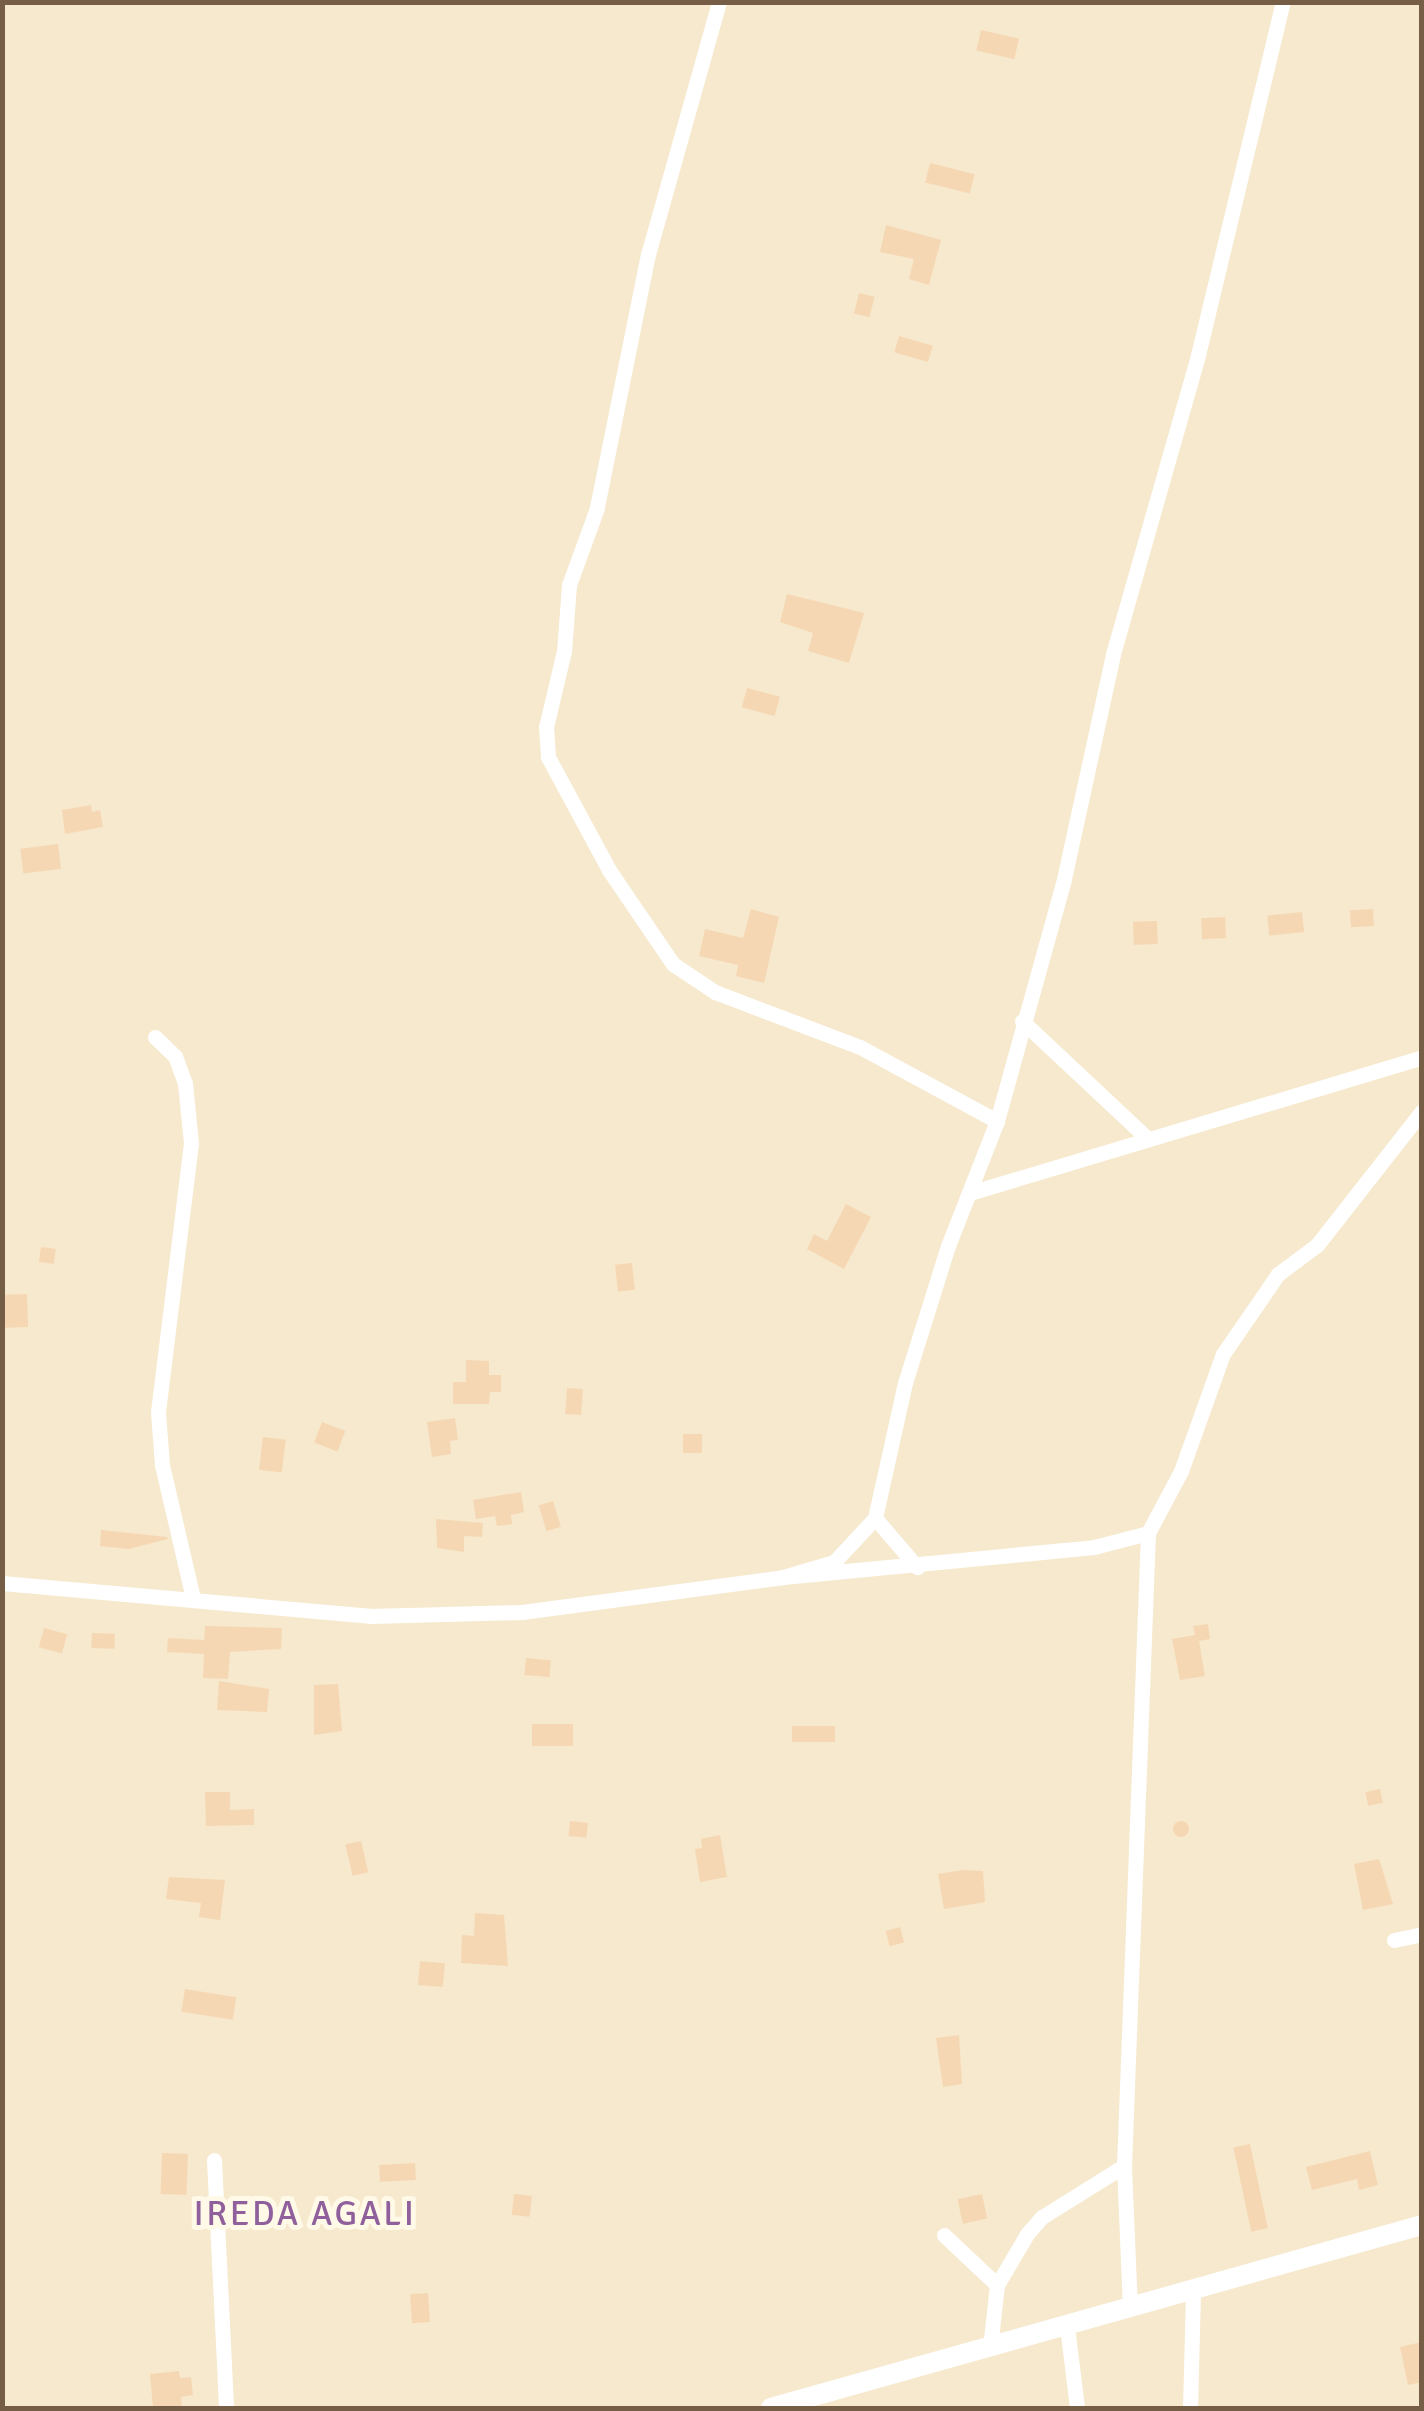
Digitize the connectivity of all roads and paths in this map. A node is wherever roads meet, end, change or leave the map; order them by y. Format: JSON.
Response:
{"nodes":[{"id":1,"x":719,"y":2,"type":"edge"},
{"id":2,"x":1283,"y":2,"type":"edge"},
{"id":3,"x":1022,"y":1021,"type":"junction"},
{"id":4,"x":155,"y":1038,"type":"dead end"},
{"id":5,"x":1422,"y":1058,"type":"edge"},
{"id":6,"x":1422,"y":1111,"type":"edge"},
{"id":7,"x":998,"y":1121,"type":"junction"},
{"id":8,"x":1146,"y":1137,"type":"junction"},
{"id":9,"x":973,"y":1192,"type":"junction"},
{"id":10,"x":875,"y":1518,"type":"junction"},
{"id":11,"x":1148,"y":1533,"type":"junction"},
{"id":12,"x":916,"y":1567,"type":"junction"},
{"id":13,"x":783,"y":1577,"type":"junction"},
{"id":14,"x":2,"y":1583,"type":"edge"},
{"id":15,"x":192,"y":1598,"type":"junction"},
{"id":16,"x":1422,"y":1934,"type":"edge"},
{"id":17,"x":1394,"y":1940,"type":"dead end"},
{"id":18,"x":214,"y":2160,"type":"dead end"},
{"id":19,"x":1124,"y":2166,"type":"junction"},
{"id":20,"x":1422,"y":2225,"type":"edge"},
{"id":21,"x":944,"y":2235,"type":"dead end"},
{"id":22,"x":997,"y":2285,"type":"junction"},
{"id":23,"x":1193,"y":2291,"type":"junction"},
{"id":24,"x":1130,"y":2308,"type":"junction"},
{"id":25,"x":1067,"y":2326,"type":"junction"},
{"id":26,"x":990,"y":2348,"type":"junction"},
{"id":27,"x":226,"y":2408,"type":"edge"},
{"id":28,"x":771,"y":2408,"type":"edge"},
{"id":29,"x":1077,"y":2408,"type":"edge"},
{"id":30,"x":1190,"y":2408,"type":"edge"}],
"edges":[{"from":1,"to":7,"type":"street"},
{"from":2,"to":3,"type":"street"},
{"from":3,"to":7,"type":"street"},
{"from":3,"to":8,"type":"street"},
{"from":4,"to":15,"type":"street"},
{"from":5,"to":8,"type":"street"},
{"from":6,"to":11,"type":"street"},
{"from":7,"to":9,"type":"street"},
{"from":8,"to":9,"type":"street"},
{"from":9,"to":10,"type":"street"},
{"from":10,"to":12,"type":"street"},
{"from":10,"to":13,"type":"street"},
{"from":11,"to":12,"type":"street"},
{"from":11,"to":19,"type":"street"},
{"from":12,"to":13,"type":"street"},
{"from":13,"to":15,"type":"street"},
{"from":14,"to":15,"type":"street"},
{"from":16,"to":17,"type":"street"},
{"from":18,"to":27,"type":"street"},
{"from":19,"to":22,"type":"street"},
{"from":19,"to":24,"type":"street"},
{"from":20,"to":23,"type":"street"},
{"from":21,"to":22,"type":"street"},
{"from":22,"to":26,"type":"street"},
{"from":23,"to":24,"type":"street"},
{"from":23,"to":30,"type":"street"},
{"from":24,"to":25,"type":"street"},
{"from":25,"to":26,"type":"street"},
{"from":25,"to":29,"type":"street"},
{"from":26,"to":28,"type":"street"}]}
